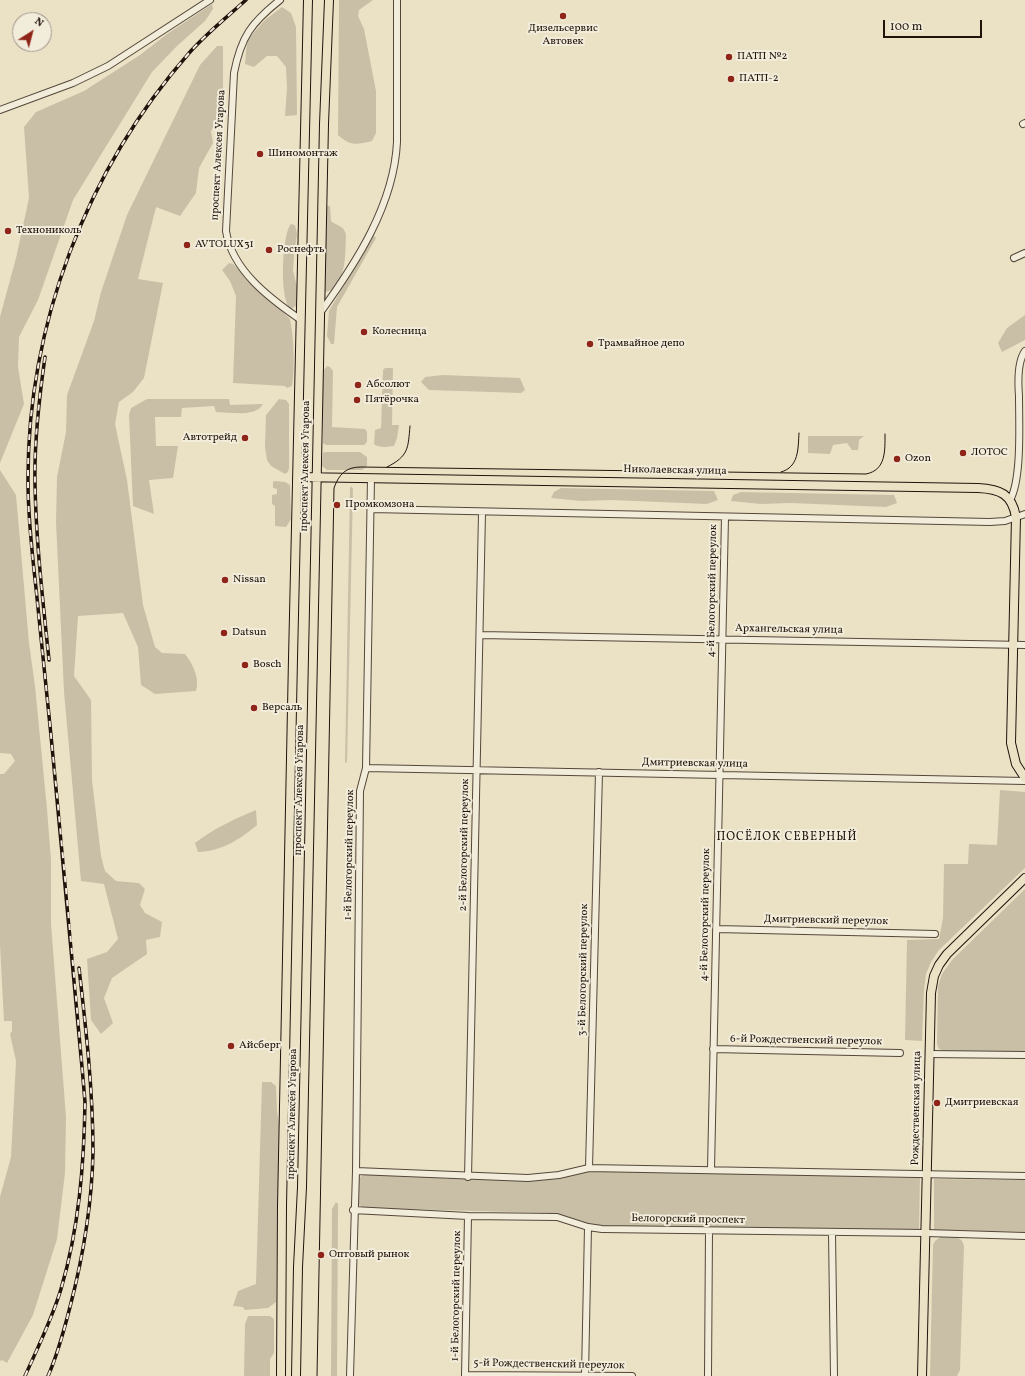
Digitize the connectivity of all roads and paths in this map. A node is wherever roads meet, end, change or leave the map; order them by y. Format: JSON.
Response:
{"nodes":[{"id":1,"x":210,"y":0,"type":"edge"},
{"id":2,"x":280,"y":0,"type":"edge"},
{"id":3,"x":329,"y":0,"type":"edge"},
{"id":4,"x":397,"y":0,"type":"edge"},
{"id":5,"x":308,"y":3,"type":"edge"},
{"id":6,"x":0,"y":110,"type":"edge"},
{"id":7,"x":1025,"y":253,"type":"edge"},
{"id":8,"x":1014,"y":258,"type":"dead end"},
{"id":9,"x":320,"y":313,"type":"junction"},
{"id":10,"x":301,"y":320,"type":"junction"},
{"id":11,"x":1025,"y":351,"type":"edge"},
{"id":12,"x":297,"y":477,"type":"junction"},
{"id":13,"x":317,"y":477,"type":"junction"},
{"id":14,"x":371,"y":478,"type":"junction"},
{"id":15,"x":1010,"y":500,"type":"junction"},
{"id":16,"x":371,"y":509,"type":"junction"},
{"id":17,"x":482,"y":512,"type":"junction"},
{"id":18,"x":1025,"y":514,"type":"edge"},
{"id":19,"x":725,"y":517,"type":"junction"},
{"id":20,"x":1016,"y":518,"type":"junction"},
{"id":21,"x":480,"y":635,"type":"junction"},
{"id":22,"x":722,"y":639,"type":"junction"},
{"id":23,"x":1013,"y":646,"type":"junction"},
{"id":24,"x":1025,"y":646,"type":"edge"},
{"id":25,"x":366,"y":768,"type":"junction"},
{"id":26,"x":477,"y":770,"type":"junction"},
{"id":27,"x":599,"y":772,"type":"junction"},
{"id":28,"x":719,"y":775,"type":"junction"},
{"id":29,"x":1025,"y":778,"type":"edge"},
{"id":30,"x":1025,"y":781,"type":"edge"},
{"id":31,"x":1025,"y":878,"type":"edge"},
{"id":32,"x":717,"y":929,"type":"junction"},
{"id":33,"x":936,"y":934,"type":"dead end"},
{"id":34,"x":713,"y":1049,"type":"junction"},
{"id":35,"x":900,"y":1053,"type":"dead end"},
{"id":36,"x":929,"y":1054,"type":"junction"},
{"id":37,"x":1025,"y":1055,"type":"edge"},
{"id":38,"x":589,"y":1168,"type":"junction"},
{"id":39,"x":711,"y":1169,"type":"junction"},
{"id":40,"x":356,"y":1171,"type":"junction"},
{"id":41,"x":927,"y":1175,"type":"junction"},
{"id":42,"x":1025,"y":1176,"type":"edge"},
{"id":43,"x":468,"y":1177,"type":"junction"},
{"id":44,"x":353,"y":1210,"type":"junction"},
{"id":45,"x":468,"y":1216,"type":"junction"},
{"id":46,"x":588,"y":1227,"type":"junction"},
{"id":47,"x":709,"y":1231,"type":"junction"},
{"id":48,"x":832,"y":1232,"type":"junction"},
{"id":49,"x":926,"y":1233,"type":"junction"},
{"id":50,"x":1025,"y":1236,"type":"edge"},
{"id":51,"x":283,"y":1266,"type":"junction"},
{"id":52,"x":298,"y":1267,"type":"junction"},
{"id":53,"x":465,"y":1375,"type":"edge"},
{"id":54,"x":585,"y":1375,"type":"edge"},
{"id":55,"x":281,"y":1376,"type":"edge"},
{"id":56,"x":296,"y":1376,"type":"edge"},
{"id":57,"x":350,"y":1376,"type":"edge"},
{"id":58,"x":632,"y":1376,"type":"edge"},
{"id":59,"x":708,"y":1376,"type":"edge"},
{"id":60,"x":834,"y":1376,"type":"edge"},
{"id":61,"x":922,"y":1376,"type":"edge"}],
"edges":[{"from":1,"to":6,"type":"street"},
{"from":2,"to":10,"type":"street","name":"проспект Алексея Угарова"},
{"from":3,"to":9,"type":"main road","name":"проспект Алексея Угарова"},
{"from":4,"to":9,"type":"street"},
{"from":5,"to":10,"type":"main road","name":"проспект Алексея Угарова"},
{"from":7,"to":8,"type":"street"},
{"from":9,"to":13,"type":"main road","name":"проспект Алексея Угарова"},
{"from":10,"to":12,"type":"main road","name":"проспект Алексея Угарова"},
{"from":11,"to":15,"type":"street"},
{"from":12,"to":13,"type":"main road","name":"Николаевская улица"},
{"from":12,"to":51,"type":"main road","name":"проспект Алексея Угарова"},
{"from":13,"to":14,"type":"main road","name":"Николаевская улица"},
{"from":13,"to":52,"type":"main road","name":"проспект Алексея Угарова"},
{"from":14,"to":15,"type":"main road","name":"Николаевская улица"},
{"from":14,"to":16,"type":"street","name":"1-й Белогорский переулок"},
{"from":15,"to":20,"type":"main road"},
{"from":16,"to":17,"type":"street"},
{"from":16,"to":25,"type":"street","name":"1-й Белогорский переулок"},
{"from":17,"to":19,"type":"street"},
{"from":17,"to":21,"type":"street","name":"2-й Белогорский переулок"},
{"from":18,"to":20,"type":"street"},
{"from":19,"to":20,"type":"street"},
{"from":19,"to":22,"type":"street","name":"4-й Белогорский переулок"},
{"from":20,"to":23,"type":"main road"},
{"from":21,"to":22,"type":"street","name":"Архангельская улица"},
{"from":21,"to":26,"type":"street","name":"2-й Белогорский переулок"},
{"from":22,"to":23,"type":"street","name":"Архангельская улица"},
{"from":22,"to":28,"type":"street","name":"4-й Белогорский переулок"},
{"from":23,"to":24,"type":"street","name":"Архангельская улица"},
{"from":23,"to":29,"type":"main road"},
{"from":25,"to":26,"type":"street","name":"Дмитриевская улица"},
{"from":25,"to":40,"type":"street","name":"1-й Белогорский переулок"},
{"from":26,"to":27,"type":"street","name":"Дмитриевская улица"},
{"from":26,"to":43,"type":"street","name":"2-й Белогорский переулок"},
{"from":27,"to":28,"type":"street","name":"Дмитриевская улица"},
{"from":27,"to":38,"type":"street","name":"3-й Белогорский переулок"},
{"from":28,"to":30,"type":"street","name":"Дмитриевская улица"},
{"from":28,"to":32,"type":"street","name":"4-й Белогорский переулок"},
{"from":31,"to":36,"type":"main road","name":"Рождественская улица"},
{"from":32,"to":33,"type":"street","name":"Дмитриевский переулок"},
{"from":32,"to":34,"type":"street","name":"4-й Белогорский переулок"},
{"from":34,"to":35,"type":"street","name":"6-й Рождественский переулок"},
{"from":34,"to":39,"type":"street","name":"4-й Белогорский переулок"},
{"from":36,"to":37,"type":"street"},
{"from":36,"to":41,"type":"main road","name":"Рождественская улица"},
{"from":38,"to":39,"type":"street"},
{"from":38,"to":43,"type":"street"},
{"from":39,"to":41,"type":"street"},
{"from":40,"to":43,"type":"street"},
{"from":40,"to":44,"type":"street","name":"1-й Белогорский переулок"},
{"from":41,"to":42,"type":"street"},
{"from":41,"to":49,"type":"main road","name":"Рождественская улица"},
{"from":44,"to":45,"type":"street","name":"Белогорский проспект"},
{"from":44,"to":57,"type":"street","name":"1-й Белогорский переулок"},
{"from":45,"to":46,"type":"street","name":"Белогорский проспект"},
{"from":45,"to":53,"type":"street","name":"1-й Белогорский переулок"},
{"from":46,"to":47,"type":"street","name":"Белогорский проспект"},
{"from":46,"to":54,"type":"street"},
{"from":47,"to":48,"type":"street","name":"Белогорский проспект"},
{"from":47,"to":59,"type":"street"},
{"from":48,"to":49,"type":"street","name":"Белогорский проспект"},
{"from":48,"to":60,"type":"street"},
{"from":49,"to":50,"type":"street","name":"Белогорский проспект"},
{"from":49,"to":61,"type":"main road","name":"Рождественская улица"},
{"from":51,"to":52,"type":"main road"},
{"from":51,"to":55,"type":"main road","name":"проспект Алексея Угарова"},
{"from":52,"to":56,"type":"main road","name":"проспект Алексея Угарова"},
{"from":53,"to":54,"type":"street","name":"5-й Рождественский переулок"},
{"from":54,"to":58,"type":"street","name":"5-й Рождественский переулок"}]}
